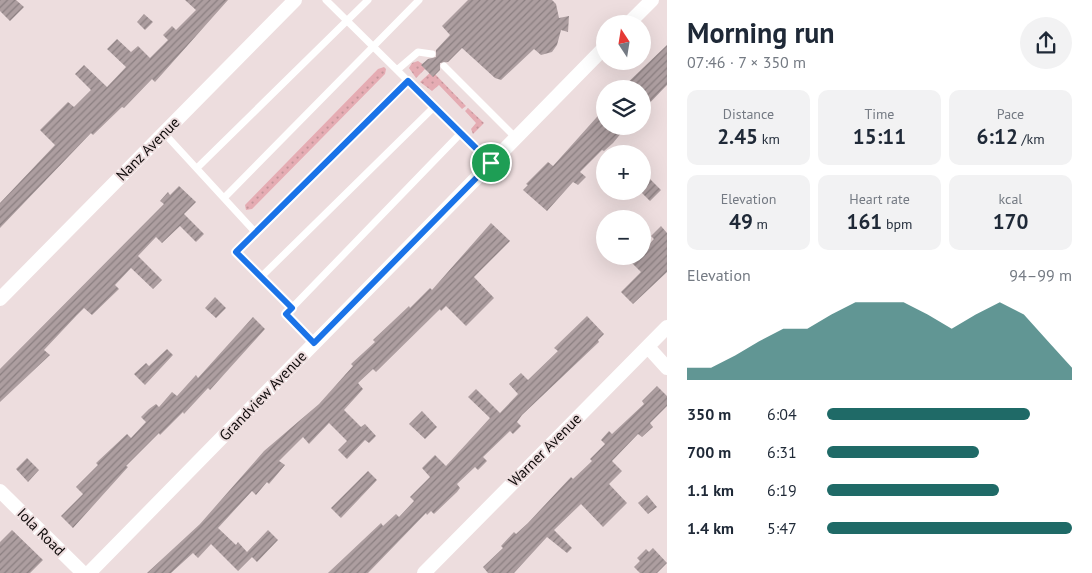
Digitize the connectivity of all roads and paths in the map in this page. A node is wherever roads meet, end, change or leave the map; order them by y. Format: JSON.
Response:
{"nodes":[{"id":1,"x":295,"y":0,"type":"edge"},
{"id":2,"x":326,"y":0,"type":"edge"},
{"id":3,"x":368,"y":0,"type":"edge"},
{"id":4,"x":419,"y":0,"type":"edge"},
{"id":5,"x":652,"y":0,"type":"edge"},
{"id":6,"x":637,"y":15,"type":"edge"},
{"id":7,"x":347,"y":21,"type":"junction"},
{"id":8,"x":372,"y":46,"type":"junction"},
{"id":9,"x":432,"y":54,"type":"dead end"},
{"id":10,"x":596,"y":56,"type":"edge"},
{"id":11,"x":444,"y":66,"type":"dead end"},
{"id":12,"x":397,"y":70,"type":"junction"},
{"id":13,"x":408,"y":81,"type":"junction"},
{"id":14,"x":434,"y":107,"type":"junction"},
{"id":15,"x":164,"y":133,"type":"junction"},
{"id":16,"x":461,"y":133,"type":"junction"},
{"id":17,"x":516,"y":138,"type":"junction"},
{"id":18,"x":491,"y":163,"type":"junction"},
{"id":19,"x":196,"y":168,"type":"junction"},
{"id":20,"x":224,"y":198,"type":"junction"},
{"id":21,"x":256,"y":232,"type":"junction"},
{"id":22,"x":262,"y":277,"type":"junction"},
{"id":23,"x":0,"y":299,"type":"edge"},
{"id":24,"x":292,"y":308,"type":"junction"},
{"id":25,"x":667,"y":327,"type":"edge"},
{"id":26,"x":314,"y":343,"type":"junction"},
{"id":27,"x":648,"y":347,"type":"junction"},
{"id":28,"x":667,"y":368,"type":"edge"},
{"id":29,"x":0,"y":491,"type":"edge"},
{"id":30,"x":83,"y":573,"type":"edge"},
{"id":31,"x":88,"y":573,"type":"edge"},
{"id":32,"x":424,"y":573,"type":"edge"}],
"edges":[{"from":1,"to":15,"type":"street","name":"Nanz Avenue"},
{"from":2,"to":7,"type":"lane"},
{"from":3,"to":7,"type":"lane"},
{"from":4,"to":8,"type":"lane"},
{"from":5,"to":6,"type":"street"},
{"from":7,"to":8,"type":"lane"},
{"from":7,"to":19,"type":"lane"},
{"from":8,"to":12,"type":"lane"},
{"from":8,"to":20,"type":"lane"},
{"from":9,"to":12,"type":"lane"},
{"from":10,"to":17,"type":"street","name":"Grandview Avenue"},
{"from":11,"to":17,"type":"lane"},
{"from":12,"to":13,"type":"lane"},
{"from":13,"to":14,"type":"lane"},
{"from":13,"to":21,"type":"lane"},
{"from":14,"to":16,"type":"lane"},
{"from":14,"to":22,"type":"lane"},
{"from":15,"to":19,"type":"lane"},
{"from":15,"to":23,"type":"street","name":"Nanz Avenue"},
{"from":16,"to":18,"type":"lane"},
{"from":16,"to":24,"type":"lane"},
{"from":17,"to":18,"type":"street","name":"Grandview Avenue"},
{"from":18,"to":26,"type":"street","name":"Grandview Avenue"},
{"from":19,"to":20,"type":"lane"},
{"from":20,"to":21,"type":"lane"},
{"from":21,"to":22,"type":"lane"},
{"from":22,"to":24,"type":"lane"},
{"from":24,"to":26,"type":"lane"},
{"from":25,"to":27,"type":"street","name":"Warner Avenue"},
{"from":26,"to":31,"type":"street","name":"Grandview Avenue"},
{"from":27,"to":28,"type":"street"},
{"from":27,"to":32,"type":"street","name":"Warner Avenue"},
{"from":29,"to":30,"type":"street","name":"Iola Road"}]}
